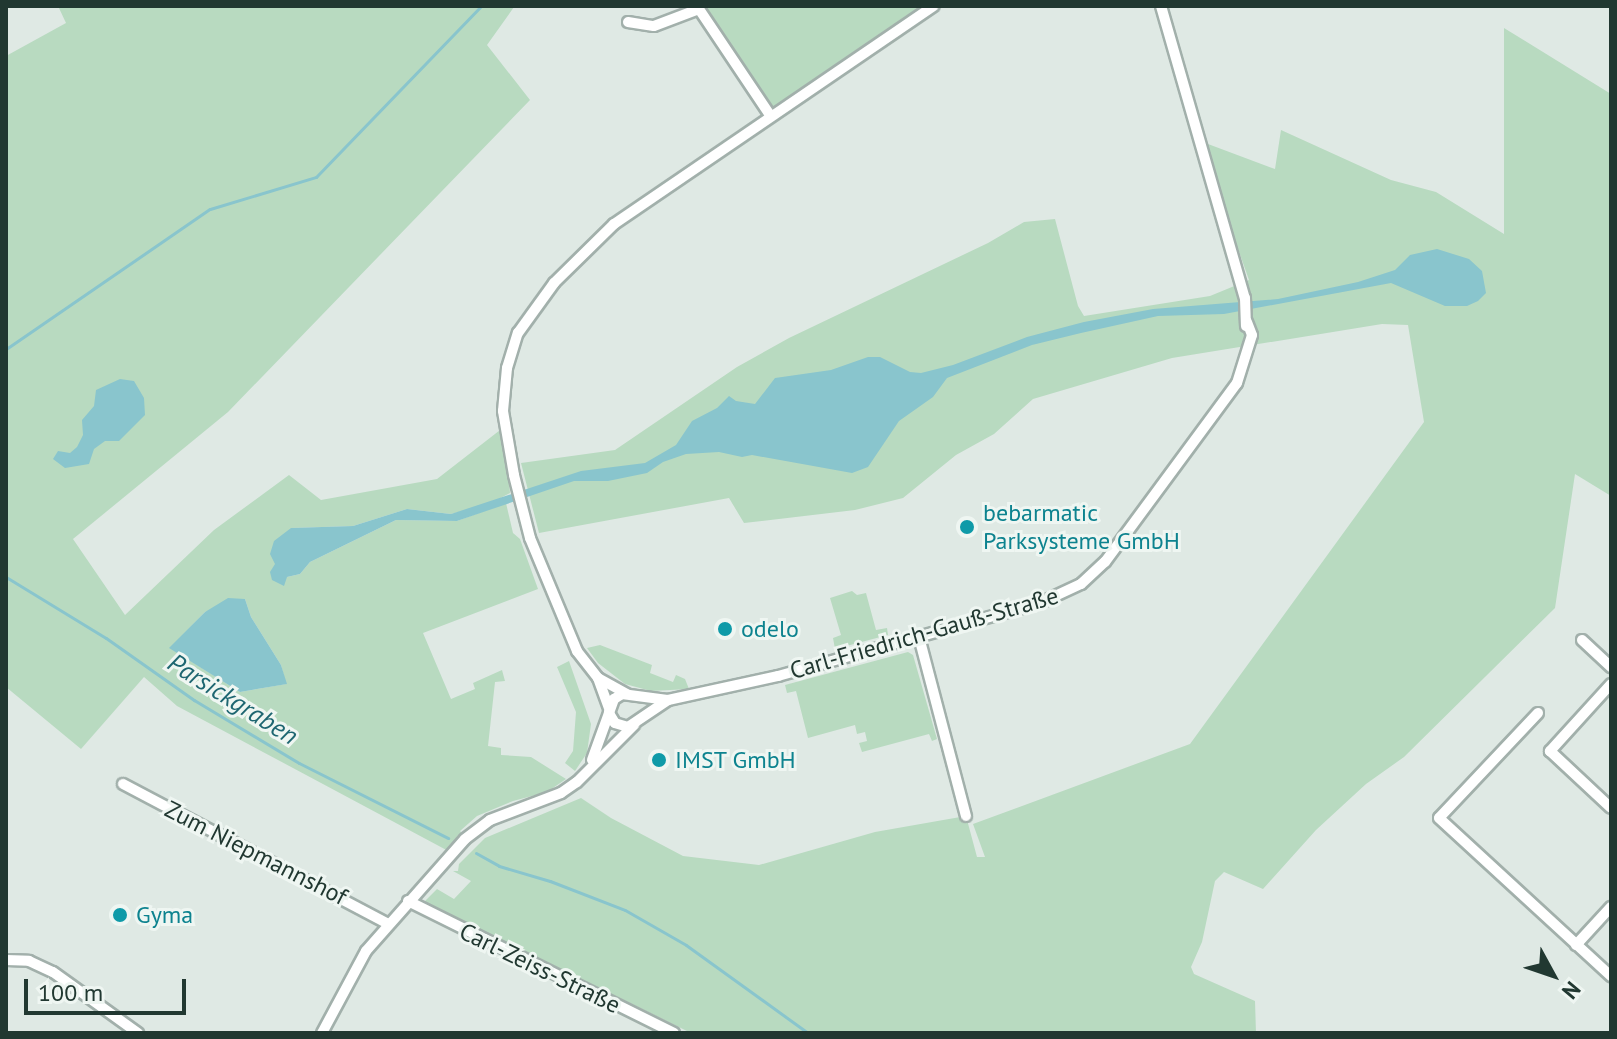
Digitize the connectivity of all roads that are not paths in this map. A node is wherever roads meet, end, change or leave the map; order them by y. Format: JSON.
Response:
{"nodes":[{"id":1,"x":934,"y":6,"type":"edge"},
{"id":2,"x":1161,"y":6,"type":"edge"},
{"id":3,"x":699,"y":8,"type":"edge"},
{"id":4,"x":628,"y":22,"type":"dead end"},
{"id":5,"x":770,"y":115,"type":"junction"},
{"id":6,"x":919,"y":637,"type":"junction"},
{"id":7,"x":1582,"y":640,"type":"dead end"},
{"id":8,"x":1611,"y":667,"type":"edge"},
{"id":9,"x":598,"y":678,"type":"junction"},
{"id":10,"x":1611,"y":684,"type":"edge"},
{"id":11,"x":632,"y":696,"type":"junction"},
{"id":12,"x":668,"y":700,"type":"junction"},
{"id":13,"x":609,"y":711,"type":"junction"},
{"id":14,"x":1538,"y":713,"type":"dead end"},
{"id":15,"x":636,"y":723,"type":"junction"},
{"id":16,"x":583,"y":776,"type":"junction"},
{"id":17,"x":123,"y":784,"type":"dead end"},
{"id":18,"x":1611,"y":808,"type":"edge"},
{"id":19,"x":966,"y":816,"type":"dead end"},
{"id":20,"x":408,"y":901,"type":"junction"},
{"id":21,"x":1611,"y":907,"type":"edge"},
{"id":22,"x":387,"y":923,"type":"junction"},
{"id":23,"x":1576,"y":945,"type":"junction"},
{"id":24,"x":6,"y":960,"type":"edge"},
{"id":25,"x":1611,"y":976,"type":"edge"},
{"id":26,"x":138,"y":1033,"type":"edge"},
{"id":27,"x":322,"y":1033,"type":"edge"},
{"id":28,"x":674,"y":1033,"type":"edge"}],
"edges":[{"from":1,"to":5,"type":"street","name":"Carl-Friedrich-Gauß-Straße"},
{"from":2,"to":6,"type":"street","name":"Carl-Friedrich-Gauß-Straße"},
{"from":3,"to":4,"type":"street"},
{"from":3,"to":5,"type":"street"},
{"from":5,"to":9,"type":"street","name":"Carl-Friedrich-Gauß-Straße"},
{"from":6,"to":12,"type":"street","name":"Carl-Friedrich-Gauß-Straße"},
{"from":6,"to":19,"type":"street"},
{"from":7,"to":8,"type":"street"},
{"from":9,"to":11,"type":"street","name":"Carl-Friedrich-Gauß-Straße"},
{"from":9,"to":13,"type":"street","name":"Carl-Friedrich-Gauß-Straße"},
{"from":10,"to":18,"type":"street"},
{"from":11,"to":12,"type":"street","name":"Carl-Friedrich-Gauß-Straße"},
{"from":11,"to":13,"type":"street"},
{"from":11,"to":15,"type":"street"},
{"from":12,"to":15,"type":"street","name":"Carl-Friedrich-Gauß-Straße"},
{"from":13,"to":15,"type":"street"},
{"from":13,"to":16,"type":"street"},
{"from":14,"to":23,"type":"street"},
{"from":15,"to":16,"type":"street","name":"Carl-Friedrich-Gauß-Straße"},
{"from":16,"to":20,"type":"street","name":"Carl-Friedrich-Gauß-Straße"},
{"from":17,"to":22,"type":"street","name":"Zum Niepmannshof"},
{"from":20,"to":22,"type":"street","name":"Carl-Friedrich-Gauß-Straße"},
{"from":20,"to":28,"type":"street","name":"Carl-Zeiss-Straße"},
{"from":21,"to":23,"type":"street"},
{"from":22,"to":27,"type":"street","name":"Carl-Friedrich-Gauß-Straße"},
{"from":23,"to":25,"type":"street"},
{"from":24,"to":26,"type":"street"}]}
